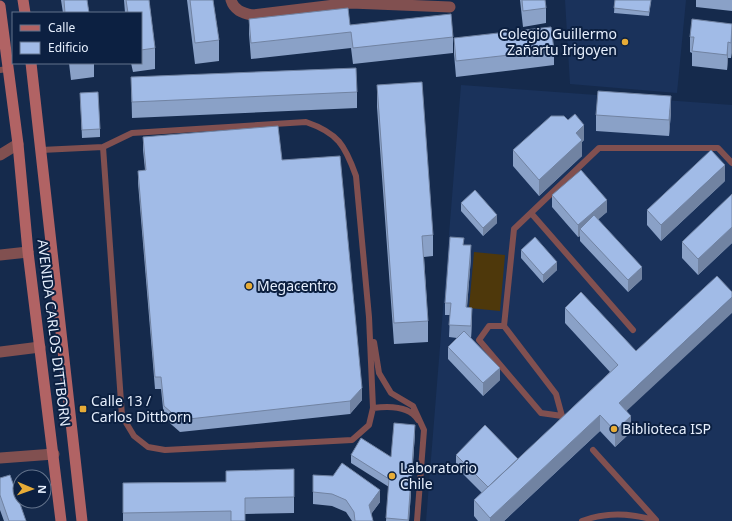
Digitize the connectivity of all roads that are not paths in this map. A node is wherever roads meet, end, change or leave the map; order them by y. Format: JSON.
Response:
{"nodes":[{"id":1,"x":23,"y":0,"type":"edge"},
{"id":2,"x":231,"y":0,"type":"edge"},
{"id":3,"x":0,"y":6,"type":"edge"},
{"id":4,"x":450,"y":7,"type":"dead end"},
{"id":5,"x":25,"y":12,"type":"edge"},
{"id":6,"x":31,"y":64,"type":"edge"},
{"id":7,"x":4,"y":70,"type":"edge"},
{"id":8,"x":18,"y":144,"type":"junction"},
{"id":9,"x":103,"y":147,"type":"junction"},
{"id":10,"x":41,"y":150,"type":"junction"},
{"id":11,"x":0,"y":154,"type":"edge"},
{"id":12,"x":732,"y":163,"type":"edge"},
{"id":13,"x":531,"y":213,"type":"junction"},
{"id":14,"x":28,"y":252,"type":"junction"},
{"id":15,"x":0,"y":255,"type":"edge"},
{"id":16,"x":369,"y":317,"type":"junction"},
{"id":17,"x":504,"y":326,"type":"junction"},
{"id":18,"x":634,"y":330,"type":"dead end"},
{"id":19,"x":40,"y":347,"type":"junction"},
{"id":20,"x":0,"y":352,"type":"edge"},
{"id":21,"x":373,"y":408,"type":"junction"},
{"id":22,"x":562,"y":416,"type":"junction"},
{"id":23,"x":570,"y":424,"type":"edge"},
{"id":24,"x":424,"y":430,"type":"junction"},
{"id":25,"x":593,"y":450,"type":"dead end"},
{"id":26,"x":54,"y":454,"type":"junction"},
{"id":27,"x":0,"y":458,"type":"edge"},
{"id":28,"x":61,"y":521,"type":"edge"},
{"id":29,"x":82,"y":521,"type":"edge"},
{"id":30,"x":417,"y":521,"type":"edge"},
{"id":31,"x":582,"y":521,"type":"edge"},
{"id":32,"x":657,"y":521,"type":"edge"}],
"edges":[{"from":1,"to":5,"type":"main road"},
{"from":2,"to":4,"type":"street"},
{"from":3,"to":7,"type":"main road","name":"AVENIDA CARLOS DITTBORN"},
{"from":6,"to":10,"type":"main road","name":"AVENIDA CARLOS DITTBORN"},
{"from":7,"to":8,"type":"main road","name":"AVENIDA CARLOS DITTBORN"},
{"from":8,"to":11,"type":"street"},
{"from":8,"to":14,"type":"main road","name":"AVENIDA CARLOS DITTBORN"},
{"from":9,"to":10,"type":"lane"},
{"from":9,"to":16,"type":"lane"},
{"from":9,"to":21,"type":"lane"},
{"from":10,"to":29,"type":"main road","name":"AVENIDA CARLOS DITTBORN"},
{"from":12,"to":13,"type":"lane"},
{"from":13,"to":17,"type":"lane"},
{"from":13,"to":18,"type":"lane"},
{"from":14,"to":15,"type":"street"},
{"from":14,"to":19,"type":"main road","name":"AVENIDA CARLOS DITTBORN"},
{"from":16,"to":21,"type":"lane"},
{"from":16,"to":24,"type":"lane"},
{"from":17,"to":22,"type":"lane"},
{"from":17,"to":22,"type":"lane"},
{"from":19,"to":20,"type":"street"},
{"from":19,"to":26,"type":"main road","name":"AVENIDA CARLOS DITTBORN"},
{"from":21,"to":24,"type":"lane"},
{"from":22,"to":23,"type":"lane"},
{"from":24,"to":30,"type":"lane"},
{"from":25,"to":32,"type":"lane"},
{"from":26,"to":27,"type":"street"},
{"from":26,"to":28,"type":"main road","name":"AVENIDA CARLOS DITTBORN"},
{"from":31,"to":32,"type":"lane"}]}
